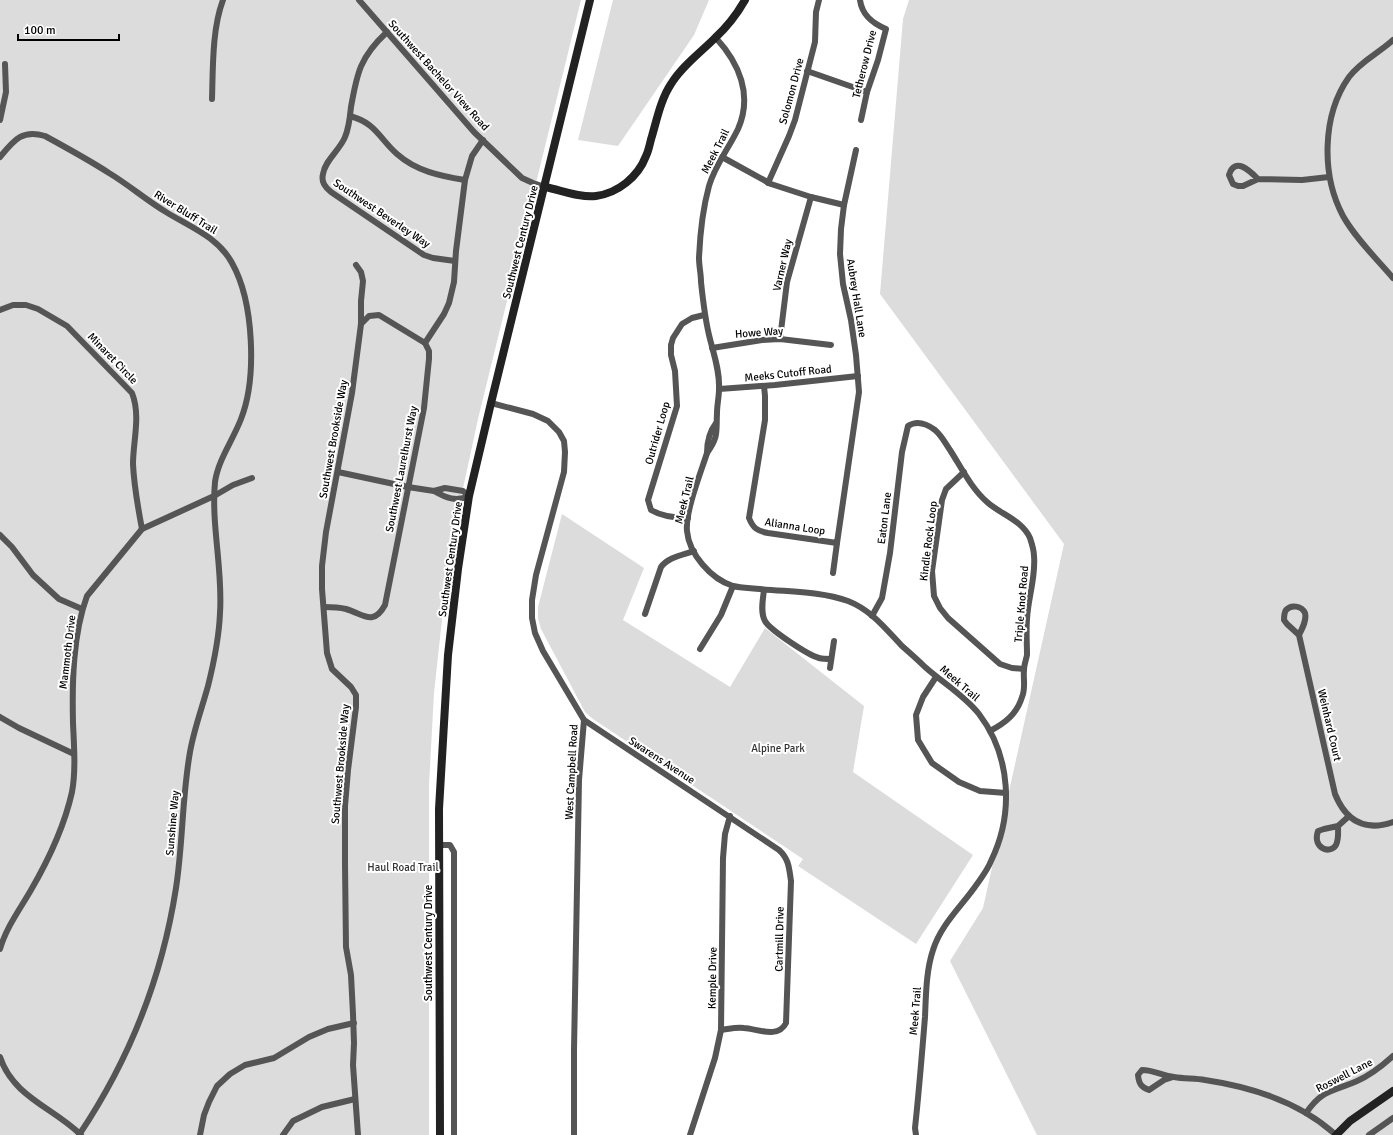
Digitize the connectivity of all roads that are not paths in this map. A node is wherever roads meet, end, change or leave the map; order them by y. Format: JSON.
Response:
{"nodes":[{"id":1,"x":222,"y":0,"type":"edge"},
{"id":2,"x":359,"y":0,"type":"edge"},
{"id":3,"x":590,"y":0,"type":"edge"},
{"id":4,"x":745,"y":0,"type":"edge"},
{"id":5,"x":819,"y":0,"type":"edge"},
{"id":6,"x":860,"y":0,"type":"edge"},
{"id":7,"x":387,"y":32,"type":"junction"},
{"id":8,"x":716,"y":38,"type":"junction"},
{"id":9,"x":1393,"y":40,"type":"edge"},
{"id":10,"x":5,"y":64,"type":"dead end"},
{"id":11,"x":808,"y":70,"type":"junction"},
{"id":12,"x":867,"y":92,"type":"junction"},
{"id":13,"x":212,"y":99,"type":"dead end"},
{"id":14,"x":350,"y":116,"type":"junction"},
{"id":15,"x":0,"y":120,"type":"edge"},
{"id":16,"x":861,"y":120,"type":"dead end"},
{"id":17,"x":483,"y":140,"type":"junction"},
{"id":18,"x":856,"y":150,"type":"dead end"},
{"id":19,"x":0,"y":157,"type":"edge"},
{"id":20,"x":722,"y":157,"type":"junction"},
{"id":21,"x":1329,"y":177,"type":"junction"},
{"id":22,"x":1258,"y":179,"type":"dead end"},
{"id":23,"x":465,"y":180,"type":"junction"},
{"id":24,"x":768,"y":183,"type":"junction"},
{"id":25,"x":545,"y":186,"type":"junction"},
{"id":26,"x":811,"y":197,"type":"junction"},
{"id":27,"x":844,"y":205,"type":"junction"},
{"id":28,"x":455,"y":261,"type":"junction"},
{"id":29,"x":356,"y":265,"type":"dead end"},
{"id":30,"x":1393,"y":278,"type":"edge"},
{"id":31,"x":0,"y":310,"type":"edge"},
{"id":32,"x":704,"y":315,"type":"junction"},
{"id":33,"x":361,"y":324,"type":"junction"},
{"id":34,"x":780,"y":339,"type":"junction"},
{"id":35,"x":425,"y":343,"type":"junction"},
{"id":36,"x":832,"y":345,"type":"dead end"},
{"id":37,"x":712,"y":348,"type":"junction"},
{"id":38,"x":856,"y":355,"type":"joint"},
{"id":39,"x":858,"y":376,"type":"junction"},
{"id":40,"x":764,"y":386,"type":"junction"},
{"id":41,"x":719,"y":389,"type":"junction"},
{"id":42,"x":491,"y":403,"type":"junction"},
{"id":43,"x":912,"y":423,"type":"joint"},
{"id":44,"x":338,"y":472,"type":"junction"},
{"id":45,"x":964,"y":472,"type":"junction"},
{"id":46,"x":252,"y":478,"type":"dead end"},
{"id":47,"x":408,"y":487,"type":"junction"},
{"id":48,"x":214,"y":496,"type":"junction"},
{"id":49,"x":469,"y":496,"type":"junction"},
{"id":50,"x":688,"y":518,"type":"junction"},
{"id":51,"x":142,"y":529,"type":"junction"},
{"id":52,"x":0,"y":535,"type":"edge"},
{"id":53,"x":837,"y":542,"type":"junction"},
{"id":54,"x":694,"y":551,"type":"junction"},
{"id":55,"x":833,"y":573,"type":"dead end"},
{"id":56,"x":733,"y":586,"type":"junction"},
{"id":57,"x":764,"y":590,"type":"junction"},
{"id":58,"x":324,"y":607,"type":"junction"},
{"id":59,"x":82,"y":609,"type":"junction"},
{"id":60,"x":645,"y":614,"type":"dead end"},
{"id":61,"x":872,"y":616,"type":"junction"},
{"id":62,"x":1299,"y":635,"type":"junction"},
{"id":63,"x":834,"y":641,"type":"dead end"},
{"id":64,"x":700,"y":649,"type":"dead end"},
{"id":65,"x":831,"y":660,"type":"junction"},
{"id":66,"x":830,"y":668,"type":"dead end"},
{"id":67,"x":1024,"y":669,"type":"junction"},
{"id":68,"x":936,"y":677,"type":"junction"},
{"id":69,"x":0,"y":717,"type":"edge"},
{"id":70,"x":584,"y":720,"type":"junction"},
{"id":71,"x":990,"y":731,"type":"junction"},
{"id":72,"x":74,"y":754,"type":"junction"},
{"id":73,"x":1006,"y":793,"type":"junction"},
{"id":74,"x":730,"y":816,"type":"junction"},
{"id":75,"x":1348,"y":817,"type":"junction"},
{"id":76,"x":1393,"y":822,"type":"edge"},
{"id":77,"x":1338,"y":826,"type":"dead end"},
{"id":78,"x":439,"y":845,"type":"junction"},
{"id":79,"x":0,"y":949,"type":"edge"},
{"id":80,"x":354,"y":1023,"type":"junction"},
{"id":81,"x":722,"y":1030,"type":"junction"},
{"id":82,"x":1393,"y":1056,"type":"edge"},
{"id":83,"x":0,"y":1057,"type":"edge"},
{"id":84,"x":1173,"y":1077,"type":"junction"},
{"id":85,"x":1393,"y":1091,"type":"edge"},
{"id":86,"x":355,"y":1099,"type":"junction"},
{"id":87,"x":1306,"y":1113,"type":"junction"},
{"id":88,"x":1393,"y":1118,"type":"edge"},
{"id":89,"x":80,"y":1135,"type":"edge"},
{"id":90,"x":200,"y":1135,"type":"edge"},
{"id":91,"x":283,"y":1135,"type":"edge"},
{"id":92,"x":358,"y":1135,"type":"edge"},
{"id":93,"x":440,"y":1135,"type":"edge"},
{"id":94,"x":454,"y":1135,"type":"edge"},
{"id":95,"x":574,"y":1135,"type":"edge"},
{"id":96,"x":690,"y":1135,"type":"edge"},
{"id":97,"x":916,"y":1135,"type":"edge"},
{"id":98,"x":1336,"y":1135,"type":"edge"},
{"id":99,"x":1369,"y":1135,"type":"edge"}],
"edges":[{"from":1,"to":13,"type":"street"},
{"from":2,"to":7,"type":"street","name":"Southwest Bachelor View Road"},
{"from":3,"to":25,"type":"main road","name":"Southwest Century Drive"},
{"from":4,"to":8,"type":"main road"},
{"from":5,"to":11,"type":"street","name":"Solomon Drive"},
{"from":6,"to":12,"type":"street","name":"Tetherow Drive"},
{"from":7,"to":14,"type":"street","name":"Southwest Beverley Way"},
{"from":7,"to":17,"type":"street","name":"Southwest Bachelor View Road"},
{"from":8,"to":20,"type":"street","name":"Meek Trail"},
{"from":8,"to":25,"type":"main road"},
{"from":9,"to":21,"type":"street"},
{"from":10,"to":15,"type":"street"},
{"from":11,"to":12,"type":"street"},
{"from":11,"to":24,"type":"street","name":"Solomon Drive"},
{"from":12,"to":16,"type":"street","name":"Tetherow Drive"},
{"from":14,"to":23,"type":"street"},
{"from":14,"to":28,"type":"street","name":"Southwest Beverley Way"},
{"from":17,"to":23,"type":"street"},
{"from":17,"to":25,"type":"street","name":"Southwest Bachelor View Road"},
{"from":18,"to":27,"type":"street","name":"Aubrey Hall Lane"},
{"from":19,"to":48,"type":"street","name":"River Bluff Trail"},
{"from":20,"to":24,"type":"street"},
{"from":20,"to":32,"type":"street","name":"Meek Trail"},
{"from":21,"to":22,"type":"street"},
{"from":21,"to":30,"type":"street"},
{"from":23,"to":28,"type":"street"},
{"from":24,"to":26,"type":"street"},
{"from":25,"to":42,"type":"main road","name":"Southwest Century Drive"},
{"from":26,"to":27,"type":"street"},
{"from":26,"to":34,"type":"street","name":"Varner Way"},
{"from":27,"to":38,"type":"street","name":"Aubrey Hall Lane"},
{"from":28,"to":35,"type":"street"},
{"from":29,"to":33,"type":"street","name":"Southwest Brookside Way"},
{"from":31,"to":51,"type":"street","name":"Minaret Circle"},
{"from":32,"to":37,"type":"street","name":"Meek Trail"},
{"from":32,"to":50,"type":"street","name":"Outrider Loop"},
{"from":33,"to":35,"type":"street"},
{"from":33,"to":44,"type":"street","name":"Southwest Brookside Way"},
{"from":34,"to":36,"type":"street","name":"Howe Way"},
{"from":34,"to":37,"type":"street","name":"Howe Way"},
{"from":35,"to":47,"type":"street","name":"Southwest Laurelhurst Way"},
{"from":37,"to":41,"type":"street","name":"Meek Trail"},
{"from":38,"to":39,"type":"street","name":"Alianna Loop"},
{"from":39,"to":40,"type":"street","name":"Meeks Cutoff Road"},
{"from":39,"to":53,"type":"street","name":"Alianna Loop"},
{"from":40,"to":41,"type":"street","name":"Meeks Cutoff Road"},
{"from":40,"to":53,"type":"street","name":"Alianna Loop"},
{"from":41,"to":50,"type":"street","name":"Meek Trail"},
{"from":42,"to":49,"type":"main road","name":"Southwest Century Drive"},
{"from":42,"to":70,"type":"street","name":"West Campbell Road"},
{"from":43,"to":45,"type":"street","name":"Triple Knot Road"},
{"from":43,"to":61,"type":"street","name":"Eaton Lane"},
{"from":44,"to":47,"type":"street"},
{"from":44,"to":58,"type":"street","name":"Southwest Brookside Way"},
{"from":45,"to":67,"type":"street","name":"Triple Knot Road"},
{"from":45,"to":67,"type":"street","name":"Kindle Rock Loop"},
{"from":46,"to":48,"type":"street","name":"Mammoth Drive"},
{"from":47,"to":49,"type":"street"},
{"from":47,"to":58,"type":"street","name":"Southwest Laurelhurst Way"},
{"from":48,"to":51,"type":"street","name":"Mammoth Drive"},
{"from":48,"to":89,"type":"street","name":"Sunshine Way"},
{"from":49,"to":78,"type":"main road","name":"Southwest Century Drive"},
{"from":50,"to":54,"type":"street","name":"Meek Trail"},
{"from":51,"to":59,"type":"street","name":"Mammoth Drive"},
{"from":52,"to":59,"type":"street"},
{"from":53,"to":55,"type":"street"},
{"from":54,"to":56,"type":"street","name":"Meek Trail"},
{"from":54,"to":60,"type":"street"},
{"from":56,"to":57,"type":"street","name":"Meek Trail"},
{"from":56,"to":64,"type":"street"},
{"from":57,"to":61,"type":"street","name":"Meek Trail"},
{"from":57,"to":65,"type":"street"},
{"from":58,"to":80,"type":"street","name":"Southwest Brookside Way"},
{"from":59,"to":72,"type":"street","name":"Mammoth Drive"},
{"from":61,"to":68,"type":"street","name":"Meek Trail"},
{"from":62,"to":62,"type":"street"},
{"from":62,"to":75,"type":"street","name":"Weinhard Court"},
{"from":63,"to":65,"type":"street"},
{"from":65,"to":66,"type":"street"},
{"from":67,"to":71,"type":"street","name":"Triple Knot Road"},
{"from":68,"to":71,"type":"street","name":"Meek Trail"},
{"from":68,"to":73,"type":"street"},
{"from":69,"to":72,"type":"street"},
{"from":70,"to":74,"type":"street","name":"Swarens Avenue"},
{"from":70,"to":95,"type":"street","name":"West Campbell Road"},
{"from":71,"to":73,"type":"street","name":"Meek Trail"},
{"from":72,"to":79,"type":"street","name":"Mammoth Drive"},
{"from":73,"to":97,"type":"street","name":"Meek Trail"},
{"from":74,"to":81,"type":"street","name":"Kemple Drive"},
{"from":74,"to":81,"type":"street","name":"Cartmill Drive"},
{"from":75,"to":76,"type":"street"},
{"from":75,"to":77,"type":"street"},
{"from":78,"to":93,"type":"main road","name":"Southwest Century Drive"},
{"from":78,"to":94,"type":"street"},
{"from":80,"to":86,"type":"street","name":"Southwest Brookside Way"},
{"from":80,"to":90,"type":"street"},
{"from":81,"to":96,"type":"street","name":"Kemple Drive"},
{"from":82,"to":87,"type":"street","name":"Roswell Lane"},
{"from":83,"to":89,"type":"street"},
{"from":84,"to":84,"type":"street"},
{"from":84,"to":87,"type":"street"},
{"from":85,"to":98,"type":"main road"},
{"from":86,"to":91,"type":"street"},
{"from":86,"to":92,"type":"street","name":"Southwest Brookside Way"},
{"from":87,"to":98,"type":"street"},
{"from":88,"to":99,"type":"street"}]}
